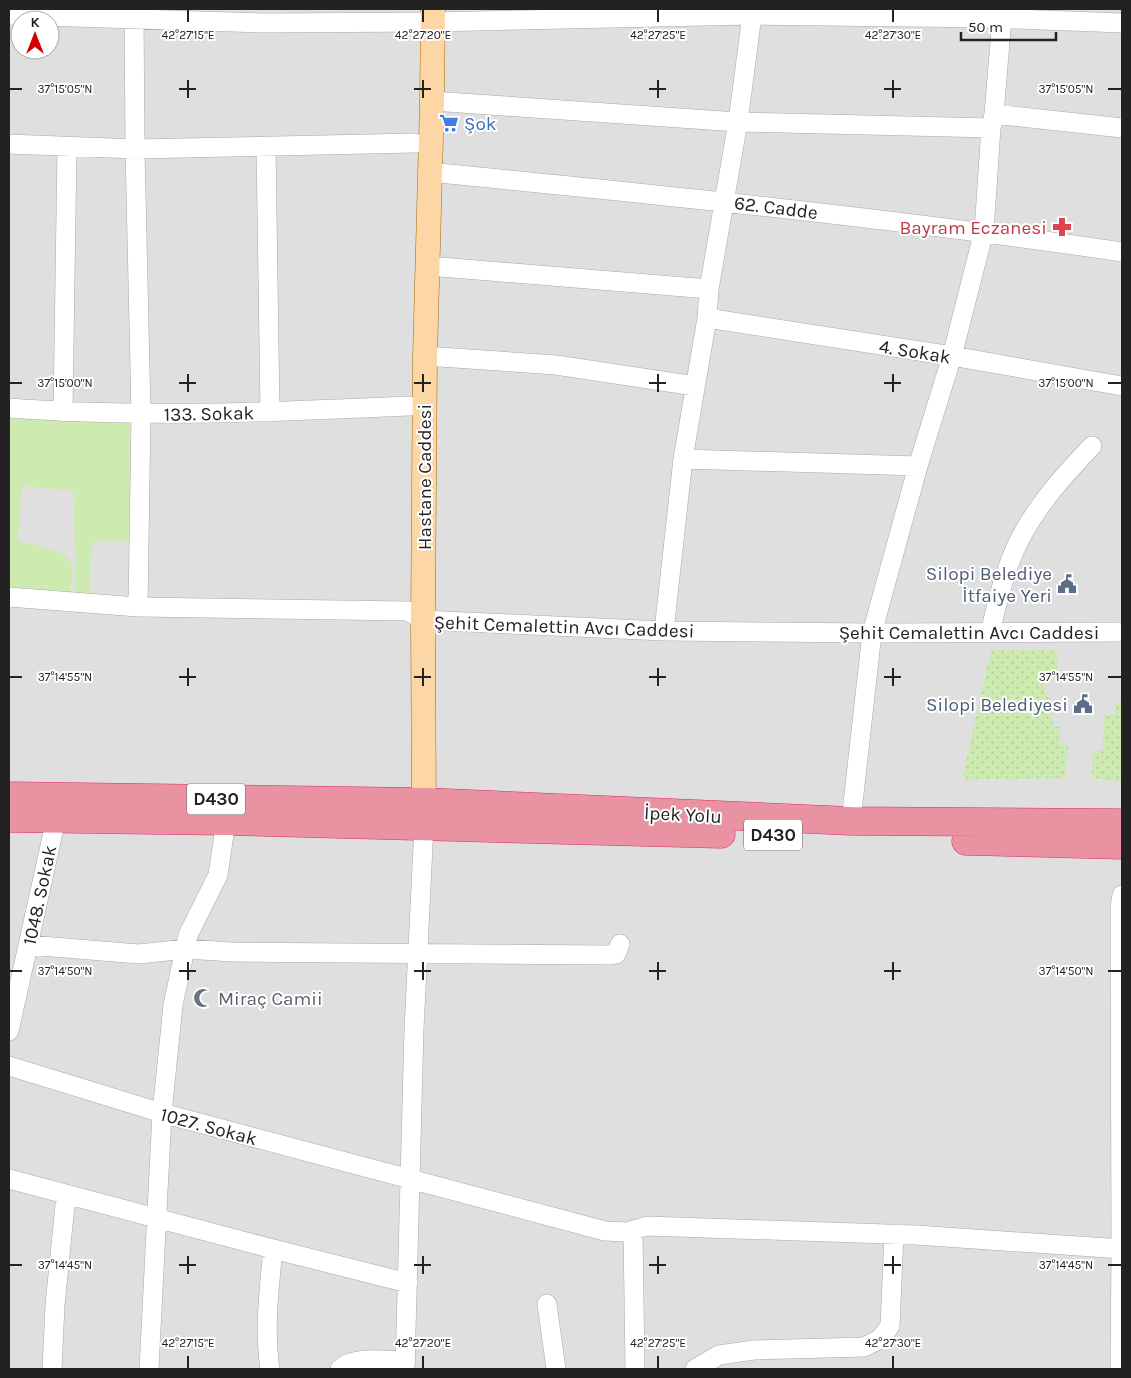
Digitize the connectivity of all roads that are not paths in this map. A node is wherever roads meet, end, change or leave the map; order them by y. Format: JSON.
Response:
{"nodes":[{"id":1,"x":681,"y":13,"type":"edge"},
{"id":2,"x":978,"y":13,"type":"edge"},
{"id":3,"x":134,"y":14,"type":"edge"},
{"id":4,"x":9,"y":15,"type":"edge"},
{"id":5,"x":425,"y":15,"type":"edge"},
{"id":6,"x":752,"y":15,"type":"junction"},
{"id":7,"x":264,"y":16,"type":"edge"},
{"id":8,"x":1002,"y":18,"type":"junction"},
{"id":9,"x":1111,"y":18,"type":"edge"},
{"id":10,"x":432,"y":101,"type":"junction"},
{"id":11,"x":993,"y":121,"type":"junction"},
{"id":12,"x":738,"y":122,"type":"junction"},
{"id":13,"x":1122,"y":128,"type":"edge"},
{"id":14,"x":415,"y":143,"type":"junction"},
{"id":15,"x":9,"y":144,"type":"edge"},
{"id":16,"x":266,"y":146,"type":"junction"},
{"id":17,"x":67,"y":147,"type":"junction"},
{"id":18,"x":135,"y":149,"type":"junction"},
{"id":19,"x":429,"y":172,"type":"junction"},
{"id":20,"x":725,"y":201,"type":"junction"},
{"id":21,"x":984,"y":232,"type":"junction"},
{"id":22,"x":1122,"y":252,"type":"edge"},
{"id":23,"x":428,"y":266,"type":"junction"},
{"id":24,"x":709,"y":289,"type":"junction"},
{"id":25,"x":707,"y":318,"type":"junction"},
{"id":26,"x":425,"y":356,"type":"junction"},
{"id":27,"x":952,"y":356,"type":"junction"},
{"id":28,"x":695,"y":386,"type":"junction"},
{"id":29,"x":1122,"y":386,"type":"edge"},
{"id":30,"x":409,"y":406,"type":"junction"},
{"id":31,"x":9,"y":408,"type":"edge"},
{"id":32,"x":63,"y":412,"type":"junction"},
{"id":33,"x":270,"y":412,"type":"junction"},
{"id":34,"x":141,"y":414,"type":"junction"},
{"id":35,"x":1092,"y":446,"type":"dead end"},
{"id":36,"x":683,"y":460,"type":"junction"},
{"id":37,"x":918,"y":466,"type":"junction"},
{"id":38,"x":9,"y":597,"type":"edge"},
{"id":39,"x":138,"y":607,"type":"junction"},
{"id":40,"x":416,"y":615,"type":"junction"},
{"id":41,"x":664,"y":631,"type":"junction"},
{"id":42,"x":1122,"y":632,"type":"edge"},
{"id":43,"x":872,"y":633,"type":"junction"},
{"id":44,"x":990,"y":633,"type":"junction"},
{"id":45,"x":9,"y":796,"type":"edge"},
{"id":46,"x":416,"y":814,"type":"junction"},
{"id":47,"x":9,"y":818,"type":"edge"},
{"id":48,"x":56,"y":819,"type":"junction"},
{"id":49,"x":226,"y":821,"type":"junction"},
{"id":50,"x":852,"y":821,"type":"junction"},
{"id":51,"x":1122,"y":823,"type":"edge"},
{"id":52,"x":1122,"y":845,"type":"edge"},
{"id":53,"x":1122,"y":895,"type":"edge"},
{"id":54,"x":620,"y":944,"type":"dead end"},
{"id":55,"x":28,"y":945,"type":"junction"},
{"id":56,"x":186,"y":949,"type":"junction"},
{"id":57,"x":417,"y":954,"type":"junction"},
{"id":58,"x":1121,"y":1000,"type":"edge"},
{"id":59,"x":9,"y":1031,"type":"edge"},
{"id":60,"x":9,"y":1066,"type":"edge"},
{"id":61,"x":162,"y":1113,"type":"junction"},
{"id":62,"x":9,"y":1179,"type":"edge"},
{"id":63,"x":410,"y":1179,"type":"junction"},
{"id":64,"x":66,"y":1195,"type":"junction"},
{"id":65,"x":157,"y":1219,"type":"junction"},
{"id":66,"x":633,"y":1230,"type":"junction"},
{"id":67,"x":894,"y":1234,"type":"junction"},
{"id":68,"x":273,"y":1249,"type":"junction"},
{"id":69,"x":1122,"y":1249,"type":"edge"},
{"id":70,"x":408,"y":1283,"type":"junction"},
{"id":71,"x":547,"y":1304,"type":"dead end"},
{"id":72,"x":723,"y":1362,"type":"edge"},
{"id":73,"x":406,"y":1365,"type":"edge"},
{"id":74,"x":52,"y":1369,"type":"edge"},
{"id":75,"x":148,"y":1369,"type":"edge"},
{"id":76,"x":270,"y":1369,"type":"edge"},
{"id":77,"x":340,"y":1369,"type":"edge"},
{"id":78,"x":556,"y":1369,"type":"edge"},
{"id":79,"x":635,"y":1369,"type":"edge"},
{"id":80,"x":695,"y":1369,"type":"edge"},
{"id":81,"x":1120,"y":1369,"type":"edge"}],
"edges":[{"from":1,"to":5,"type":"street"},
{"from":1,"to":6,"type":"street"},
{"from":2,"to":6,"type":"street"},
{"from":2,"to":8,"type":"street"},
{"from":3,"to":4,"type":"street"},
{"from":3,"to":7,"type":"street"},
{"from":3,"to":18,"type":"street"},
{"from":5,"to":7,"type":"street"},
{"from":5,"to":10,"type":"main road","name":"Hastane Caddesi"},
{"from":5,"to":14,"type":"main road","name":"Hastane Caddesi"},
{"from":6,"to":12,"type":"street"},
{"from":8,"to":9,"type":"street"},
{"from":8,"to":11,"type":"street"},
{"from":10,"to":12,"type":"street"},
{"from":10,"to":19,"type":"main road","name":"Hastane Caddesi"},
{"from":11,"to":12,"type":"street"},
{"from":11,"to":13,"type":"street"},
{"from":11,"to":21,"type":"street"},
{"from":12,"to":20,"type":"street"},
{"from":14,"to":16,"type":"street"},
{"from":14,"to":30,"type":"main road","name":"Hastane Caddesi"},
{"from":15,"to":17,"type":"street"},
{"from":16,"to":18,"type":"street"},
{"from":16,"to":33,"type":"street"},
{"from":17,"to":18,"type":"street"},
{"from":17,"to":32,"type":"street"},
{"from":18,"to":34,"type":"street"},
{"from":19,"to":20,"type":"street","name":"62. Cadde"},
{"from":19,"to":23,"type":"main road","name":"Hastane Caddesi"},
{"from":20,"to":21,"type":"street","name":"62. Cadde"},
{"from":20,"to":24,"type":"street"},
{"from":21,"to":22,"type":"street","name":"62. Cadde"},
{"from":21,"to":27,"type":"street"},
{"from":23,"to":24,"type":"street"},
{"from":23,"to":26,"type":"main road","name":"Hastane Caddesi"},
{"from":24,"to":25,"type":"street"},
{"from":25,"to":27,"type":"street","name":"4. Sokak"},
{"from":25,"to":28,"type":"street"},
{"from":26,"to":28,"type":"street"},
{"from":26,"to":40,"type":"main road","name":"Hastane Caddesi"},
{"from":27,"to":29,"type":"street","name":"4. Sokak"},
{"from":27,"to":37,"type":"street"},
{"from":28,"to":36,"type":"street"},
{"from":30,"to":33,"type":"street","name":"133. Sokak"},
{"from":30,"to":40,"type":"main road","name":"Hastane Caddesi"},
{"from":31,"to":32,"type":"street","name":"133. Sokak"},
{"from":32,"to":34,"type":"street","name":"133. Sokak"},
{"from":33,"to":34,"type":"street","name":"133. Sokak"},
{"from":34,"to":39,"type":"street"},
{"from":35,"to":44,"type":"street"},
{"from":36,"to":37,"type":"street"},
{"from":36,"to":41,"type":"street"},
{"from":37,"to":43,"type":"street"},
{"from":38,"to":39,"type":"street","name":"Şehit Cemalettin Avcı Caddesi"},
{"from":39,"to":40,"type":"street","name":"Şehit Cemalettin Avcı Caddesi"},
{"from":40,"to":41,"type":"street","name":"Şehit Cemalettin Avcı Caddesi"},
{"from":40,"to":46,"type":"main road","name":"Hastane Caddesi"},
{"from":41,"to":43,"type":"street","name":"Şehit Cemalettin Avcı Caddesi"},
{"from":42,"to":44,"type":"street","name":"Şehit Cemalettin Avcı Caddesi"},
{"from":43,"to":44,"type":"street","name":"Şehit Cemalettin Avcı Caddesi"},
{"from":43,"to":50,"type":"street"},
{"from":45,"to":46,"type":"highway","number":"D430"},
{"from":46,"to":49,"type":"highway","number":"D430"},
{"from":46,"to":50,"type":"highway","name":"İpek Yolu","number":"D430"},
{"from":46,"to":52,"type":"highway","number":"D430"},
{"from":46,"to":57,"type":"street"},
{"from":47,"to":48,"type":"highway","number":"D430"},
{"from":48,"to":49,"type":"highway","number":"D430"},
{"from":48,"to":55,"type":"street","name":"1048. Sokak"},
{"from":49,"to":56,"type":"street"},
{"from":50,"to":51,"type":"highway","name":"İpek Yolu","number":"D430"},
{"from":53,"to":58,"type":"street"},
{"from":54,"to":57,"type":"street"},
{"from":55,"to":56,"type":"street"},
{"from":55,"to":59,"type":"street","name":"1048. Sokak"},
{"from":56,"to":57,"type":"street"},
{"from":56,"to":61,"type":"street"},
{"from":57,"to":63,"type":"street"},
{"from":58,"to":69,"type":"street"},
{"from":60,"to":61,"type":"street","name":"1027. Sokak"},
{"from":61,"to":63,"type":"street","name":"1027. Sokak"},
{"from":61,"to":65,"type":"street"},
{"from":62,"to":64,"type":"street"},
{"from":63,"to":66,"type":"street","name":"1027. Sokak"},
{"from":63,"to":70,"type":"street"},
{"from":64,"to":65,"type":"street"},
{"from":64,"to":74,"type":"street"},
{"from":65,"to":68,"type":"street"},
{"from":65,"to":75,"type":"street"},
{"from":66,"to":67,"type":"street","name":"1027. Sokak"},
{"from":66,"to":79,"type":"street"},
{"from":67,"to":69,"type":"street","name":"1027. Sokak"},
{"from":67,"to":72,"type":"street"},
{"from":68,"to":70,"type":"street"},
{"from":68,"to":76,"type":"street"},
{"from":69,"to":81,"type":"street"},
{"from":70,"to":73,"type":"street"},
{"from":71,"to":78,"type":"street"},
{"from":72,"to":80,"type":"street"},
{"from":73,"to":77,"type":"street"}]}
